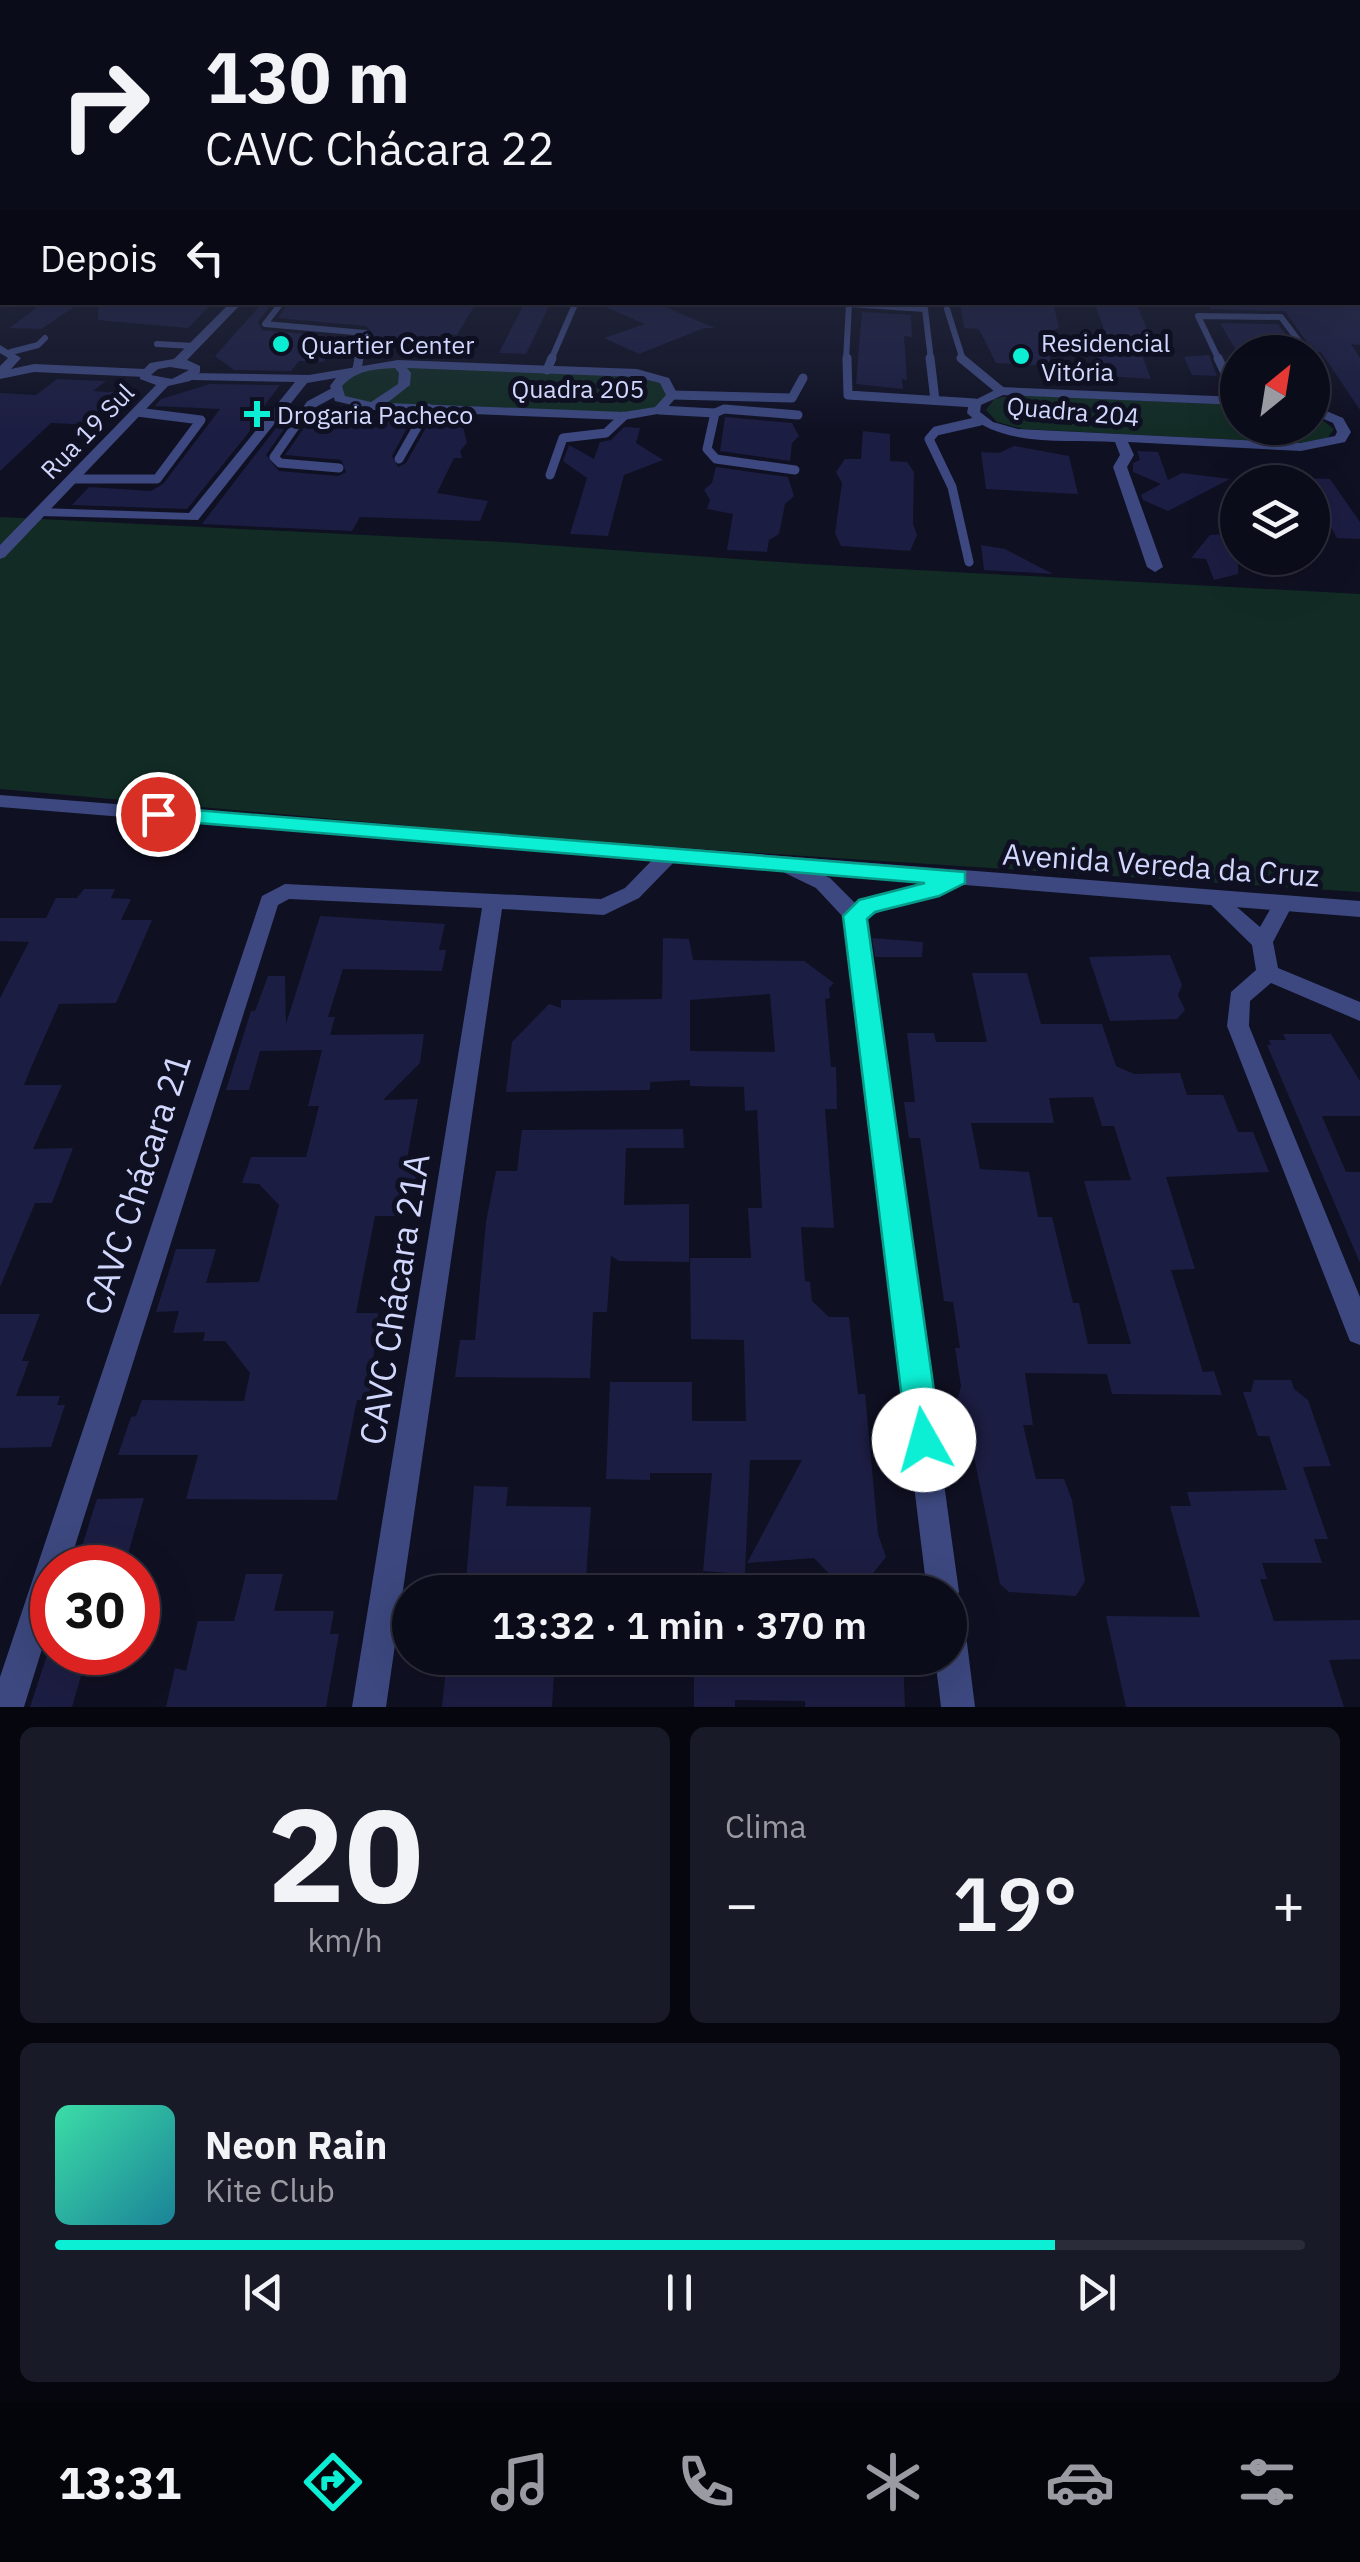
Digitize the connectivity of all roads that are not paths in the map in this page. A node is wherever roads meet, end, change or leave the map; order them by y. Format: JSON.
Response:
{"nodes":[{"id":1,"x":235,"y":305,"type":"edge"},
{"id":2,"x":280,"y":305,"type":"edge"},
{"id":3,"x":575,"y":305,"type":"edge"},
{"id":4,"x":948,"y":309,"type":"dead end"},
{"id":5,"x":1295,"y":335,"type":"edge"},
{"id":6,"x":46,"y":338,"type":"dead end"},
{"id":7,"x":157,"y":344,"type":"dead end"},
{"id":8,"x":194,"y":346,"type":"junction"},
{"id":9,"x":9,"y":352,"type":"edge"},
{"id":10,"x":1220,"y":355,"type":"edge"},
{"id":11,"x":178,"y":362,"type":"junction"},
{"id":12,"x":398,"y":364,"type":"junction"},
{"id":13,"x":34,"y":368,"type":"junction"},
{"id":14,"x":355,"y":370,"type":"junction"},
{"id":15,"x":547,"y":370,"type":"junction"},
{"id":16,"x":145,"y":373,"type":"junction"},
{"id":17,"x":0,"y":374,"type":"edge"},
{"id":18,"x":192,"y":376,"type":"junction"},
{"id":19,"x":803,"y":378,"type":"dead end"},
{"id":20,"x":307,"y":379,"type":"junction"},
{"id":21,"x":165,"y":383,"type":"junction"},
{"id":22,"x":336,"y":390,"type":"junction"},
{"id":23,"x":1001,"y":391,"type":"junction"},
{"id":24,"x":672,"y":395,"type":"junction"},
{"id":25,"x":1220,"y":399,"type":"edge"},
{"id":26,"x":935,"y":400,"type":"junction"},
{"id":27,"x":975,"y":403,"type":"junction"},
{"id":28,"x":373,"y":406,"type":"junction"},
{"id":29,"x":428,"y":408,"type":"junction"},
{"id":30,"x":659,"y":410,"type":"junction"},
{"id":31,"x":137,"y":412,"type":"junction"},
{"id":32,"x":715,"y":414,"type":"junction"},
{"id":33,"x":798,"y":415,"type":"dead end"},
{"id":34,"x":624,"y":416,"type":"junction"},
{"id":35,"x":1330,"y":416,"type":"edge"},
{"id":36,"x":1334,"y":418,"type":"junction"},
{"id":37,"x":980,"y":421,"type":"junction"},
{"id":38,"x":1360,"y":423,"type":"edge"},
{"id":39,"x":1360,"y":433,"type":"edge"},
{"id":40,"x":1342,"y":436,"type":"junction"},
{"id":41,"x":1120,"y":438,"type":"junction"},
{"id":42,"x":398,"y":459,"type":"dead end"},
{"id":43,"x":339,"y":468,"type":"dead end"},
{"id":44,"x":794,"y":470,"type":"dead end"},
{"id":45,"x":550,"y":475,"type":"dead end"},
{"id":46,"x":72,"y":479,"type":"junction"},
{"id":47,"x":40,"y":512,"type":"junction"},
{"id":48,"x":0,"y":554,"type":"edge"},
{"id":49,"x":969,"y":562,"type":"dead end"},
{"id":50,"x":1154,"y":567,"type":"dead end"},
{"id":51,"x":0,"y":801,"type":"edge"},
{"id":52,"x":669,"y":856,"type":"junction"},
{"id":53,"x":788,"y":866,"type":"junction"},
{"id":54,"x":956,"y":878,"type":"junction"},
{"id":55,"x":1216,"y":900,"type":"junction"},
{"id":56,"x":493,"y":903,"type":"junction"},
{"id":57,"x":1283,"y":904,"type":"junction"},
{"id":58,"x":1360,"y":909,"type":"edge"},
{"id":59,"x":855,"y":916,"type":"junction"},
{"id":60,"x":1262,"y":942,"type":"junction"},
{"id":61,"x":1268,"y":973,"type":"junction"},
{"id":62,"x":1360,"y":1012,"type":"edge"},
{"id":63,"x":1360,"y":1331,"type":"edge"},
{"id":64,"x":942,"y":1575,"type":"edge"},
{"id":65,"x":954,"y":1675,"type":"edge"},
{"id":66,"x":7,"y":1707,"type":"edge"},
{"id":67,"x":368,"y":1707,"type":"edge"},
{"id":68,"x":958,"y":1707,"type":"edge"}],
"edges":[{"from":1,"to":8,"type":"street"},
{"from":2,"to":14,"type":"lane"},
{"from":3,"to":15,"type":"lane"},
{"from":4,"to":23,"type":"lane"},
{"from":5,"to":10,"type":"lane"},
{"from":6,"to":9,"type":"lane"},
{"from":7,"to":8,"type":"lane"},
{"from":8,"to":11,"type":"street"},
{"from":9,"to":13,"type":"street"},
{"from":9,"to":17,"type":"street"},
{"from":11,"to":16,"type":"street"},
{"from":11,"to":18,"type":"street"},
{"from":12,"to":14,"type":"street","name":"Quadra 205"},
{"from":12,"to":15,"type":"street","name":"Quadra 205"},
{"from":12,"to":28,"type":"street"},
{"from":13,"to":16,"type":"street"},
{"from":13,"to":17,"type":"street"},
{"from":14,"to":20,"type":"street","name":"Quadra 205"},
{"from":14,"to":22,"type":"street"},
{"from":15,"to":24,"type":"street","name":"Quadra 205"},
{"from":16,"to":21,"type":"street"},
{"from":18,"to":20,"type":"street","name":"Quadra 205"},
{"from":18,"to":21,"type":"street","name":"Quadra 205"},
{"from":19,"to":24,"type":"lane"},
{"from":20,"to":22,"type":"street","name":"Quadra 205"},
{"from":20,"to":47,"type":"street"},
{"from":21,"to":31,"type":"street","name":"Rua 19 Sul"},
{"from":22,"to":28,"type":"street","name":"Quadra 205"},
{"from":22,"to":43,"type":"lane"},
{"from":23,"to":25,"type":"street","name":"Quadra 204"},
{"from":23,"to":27,"type":"street","name":"Quadra 204"},
{"from":24,"to":30,"type":"street","name":"Quadra 205"},
{"from":26,"to":26,"type":"lane"},
{"from":26,"to":27,"type":"lane"},
{"from":27,"to":37,"type":"street","name":"Quadra 204"},
{"from":28,"to":29,"type":"street","name":"Quadra 205"},
{"from":29,"to":34,"type":"street","name":"Quadra 205"},
{"from":29,"to":42,"type":"lane"},
{"from":30,"to":32,"type":"lane"},
{"from":30,"to":34,"type":"street","name":"Quadra 205"},
{"from":31,"to":46,"type":"street","name":"Rua 19 Sul"},
{"from":31,"to":46,"type":"lane"},
{"from":32,"to":33,"type":"lane"},
{"from":32,"to":44,"type":"lane"},
{"from":34,"to":45,"type":"lane"},
{"from":35,"to":36,"type":"street"},
{"from":36,"to":38,"type":"street"},
{"from":36,"to":40,"type":"street"},
{"from":37,"to":41,"type":"street","name":"Quadra 204"},
{"from":37,"to":49,"type":"lane"},
{"from":39,"to":40,"type":"street","name":"Quadra 204"},
{"from":40,"to":41,"type":"street","name":"Quadra 204"},
{"from":41,"to":50,"type":"street"},
{"from":46,"to":47,"type":"street","name":"Rua 19 Sul"},
{"from":47,"to":48,"type":"street","name":"Rua 19 Sul"},
{"from":51,"to":52,"type":"street","name":"Avenida Vereda da Cruz"},
{"from":52,"to":53,"type":"street","name":"Avenida Vereda da Cruz"},
{"from":52,"to":56,"type":"street","name":"CAVC Chácara 21"},
{"from":53,"to":54,"type":"street","name":"Avenida Vereda da Cruz"},
{"from":53,"to":59,"type":"street"},
{"from":54,"to":55,"type":"street","name":"Avenida Vereda da Cruz"},
{"from":54,"to":59,"type":"street"},
{"from":55,"to":57,"type":"street","name":"Avenida Vereda da Cruz"},
{"from":55,"to":60,"type":"street"},
{"from":56,"to":66,"type":"street","name":"CAVC Chácara 21"},
{"from":56,"to":67,"type":"street","name":"CAVC Chácara 21A"},
{"from":57,"to":58,"type":"street","name":"Avenida Vereda da Cruz"},
{"from":57,"to":60,"type":"street"},
{"from":59,"to":64,"type":"street"},
{"from":60,"to":61,"type":"street"},
{"from":61,"to":62,"type":"street"},
{"from":61,"to":63,"type":"street"},
{"from":65,"to":68,"type":"street"}]}
